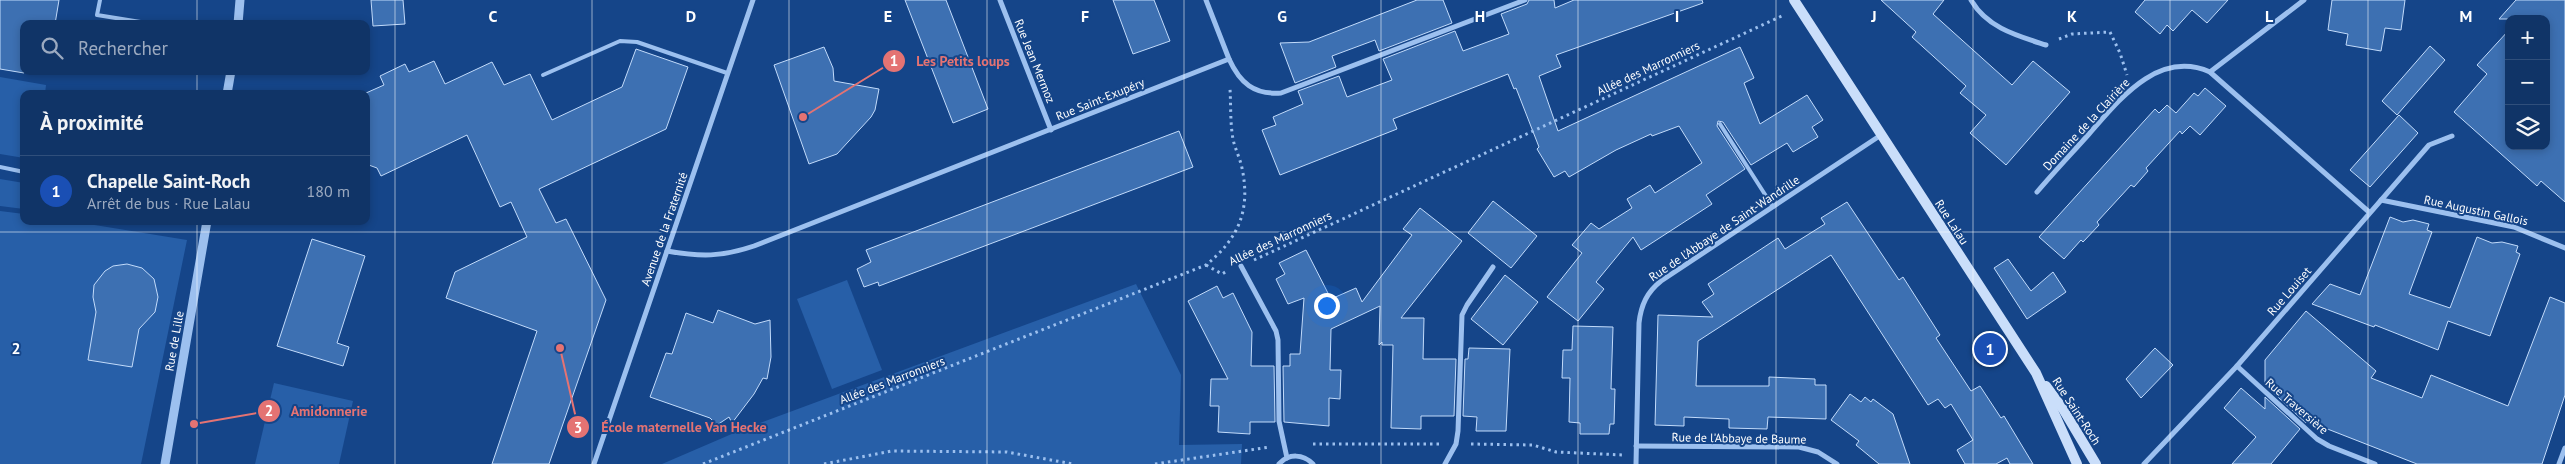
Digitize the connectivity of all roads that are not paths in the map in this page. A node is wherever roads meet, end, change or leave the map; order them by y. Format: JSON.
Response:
{"nodes":[{"id":1,"x":100,"y":0,"type":"edge"},
{"id":2,"x":240,"y":0,"type":"edge"},
{"id":3,"x":752,"y":0,"type":"edge"},
{"id":4,"x":1000,"y":0,"type":"edge"},
{"id":5,"x":1206,"y":0,"type":"edge"},
{"id":6,"x":1525,"y":0,"type":"edge"},
{"id":7,"x":1971,"y":0,"type":"edge"},
{"id":8,"x":2304,"y":0,"type":"edge"},
{"id":9,"x":1796,"y":4,"type":"edge"},
{"id":10,"x":128,"y":20,"type":"edge"},
{"id":11,"x":238,"y":20,"type":"edge"},
{"id":12,"x":2046,"y":45,"type":"road end"},
{"id":13,"x":1229,"y":59,"type":"junction"},
{"id":14,"x":2210,"y":72,"type":"junction"},
{"id":15,"x":728,"y":73,"type":"junction"},
{"id":16,"x":229,"y":75,"type":"edge"},
{"id":17,"x":543,"y":75,"type":"dead end"},
{"id":18,"x":228,"y":90,"type":"edge"},
{"id":19,"x":1720,"y":124,"type":"dead end"},
{"id":20,"x":1051,"y":130,"type":"junction"},
{"id":21,"x":1881,"y":135,"type":"junction"},
{"id":22,"x":2452,"y":136,"type":"dead end"},
{"id":23,"x":0,"y":168,"type":"edge"},
{"id":24,"x":20,"y":171,"type":"edge"},
{"id":25,"x":2037,"y":192,"type":"dead end"},
{"id":26,"x":2381,"y":200,"type":"junction"},
{"id":27,"x":1773,"y":207,"type":"junction"},
{"id":28,"x":2369,"y":212,"type":"junction"},
{"id":29,"x":206,"y":225,"type":"edge"},
{"id":30,"x":2565,"y":248,"type":"edge"},
{"id":31,"x":667,"y":251,"type":"junction"},
{"id":32,"x":1241,"y":266,"type":"road end"},
{"id":33,"x":1493,"y":267,"type":"dead end"},
{"id":34,"x":2237,"y":366,"type":"junction"},
{"id":35,"x":2036,"y":373,"type":"junction"},
{"id":36,"x":1636,"y":446,"type":"junction"},
{"id":37,"x":2565,"y":448,"type":"edge"},
{"id":38,"x":1286,"y":458,"type":"junction"},
{"id":39,"x":165,"y":464,"type":"edge"},
{"id":40,"x":594,"y":464,"type":"edge"},
{"id":41,"x":1279,"y":464,"type":"edge"},
{"id":42,"x":1313,"y":464,"type":"edge"},
{"id":43,"x":1445,"y":464,"type":"edge"},
{"id":44,"x":1636,"y":464,"type":"edge"},
{"id":45,"x":1837,"y":464,"type":"edge"},
{"id":46,"x":2077,"y":464,"type":"edge"},
{"id":47,"x":2096,"y":464,"type":"edge"},
{"id":48,"x":2144,"y":464,"type":"edge"},
{"id":49,"x":2375,"y":464,"type":"edge"},
{"id":50,"x":2559,"y":464,"type":"edge"}],
"edges":[{"from":1,"to":10,"type":"lane"},
{"from":2,"to":11,"type":"street"},
{"from":3,"to":15,"type":"street","name":"Avenue de la Fraternité"},
{"from":4,"to":20,"type":"street","name":"Rue Jean Mermoz"},
{"from":5,"to":13,"type":"street"},
{"from":6,"to":13,"type":"street"},
{"from":7,"to":12,"type":"street"},
{"from":8,"to":14,"type":"street"},
{"from":9,"to":21,"type":"main road","name":"Rue Lalau"},
{"from":13,"to":20,"type":"street","name":"Rue Saint-Exupéry"},
{"from":14,"to":25,"type":"street","name":"Domaine de la Clairière"},
{"from":14,"to":28,"type":"street"},
{"from":15,"to":17,"type":"lane"},
{"from":15,"to":31,"type":"street","name":"Avenue de la Fraternité"},
{"from":16,"to":18,"type":"street"},
{"from":19,"to":27,"type":"lane"},
{"from":20,"to":31,"type":"street","name":"Rue Saint-Exupéry"},
{"from":21,"to":27,"type":"street","name":"Rue de l'Abbaye de Saint-Wandrille"},
{"from":21,"to":35,"type":"main road","name":"Rue Lalau"},
{"from":22,"to":26,"type":"street","name":"Rue Louiset"},
{"from":23,"to":24,"type":"lane"},
{"from":26,"to":28,"type":"street","name":"Rue Louiset"},
{"from":26,"to":30,"type":"street","name":"Rue Augustin Gallois"},
{"from":27,"to":36,"type":"street","name":"Rue de l'Abbaye de Saint-Wandrille"},
{"from":28,"to":34,"type":"street","name":"Rue Louiset"},
{"from":29,"to":39,"type":"street","name":"Rue de Lille"},
{"from":31,"to":40,"type":"street","name":"Avenue de la Fraternité"},
{"from":32,"to":38,"type":"street"},
{"from":33,"to":43,"type":"street"},
{"from":34,"to":48,"type":"street","name":"Rue Louiset"},
{"from":34,"to":49,"type":"street","name":"Rue Traversière"},
{"from":35,"to":46,"type":"main road","name":"Rue Lalau"},
{"from":35,"to":47,"type":"main road","name":"Rue Saint-Roch"},
{"from":36,"to":44,"type":"street","name":"Rue de l'Abbaye de Saint-Wandrille"},
{"from":36,"to":45,"type":"street","name":"Rue de l'Abbaye de Baume"},
{"from":37,"to":50,"type":"street"},
{"from":38,"to":41,"type":"street"},
{"from":38,"to":42,"type":"street"}]}
